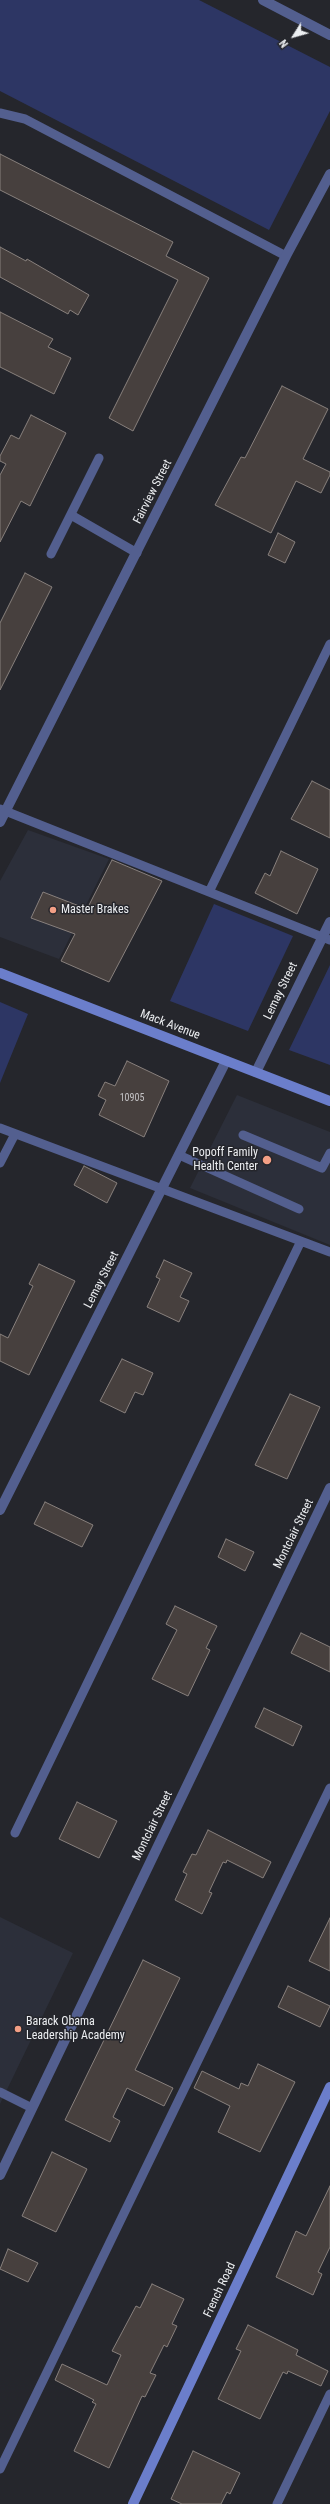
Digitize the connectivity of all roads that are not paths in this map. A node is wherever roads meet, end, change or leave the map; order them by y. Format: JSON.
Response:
{"nodes":[{"id":1,"x":263,"y":0,"type":"edge"},
{"id":2,"x":330,"y":35,"type":"edge"},
{"id":3,"x":0,"y":113,"type":"edge"},
{"id":4,"x":330,"y":174,"type":"edge"},
{"id":5,"x":286,"y":256,"type":"junction"},
{"id":6,"x":99,"y":458,"type":"dead end"},
{"id":7,"x":71,"y":515,"type":"junction"},
{"id":8,"x":137,"y":553,"type":"junction"},
{"id":9,"x":51,"y":554,"type":"dead end"},
{"id":10,"x":330,"y":644,"type":"edge"},
{"id":11,"x":3,"y":810,"type":"edge"},
{"id":12,"x":0,"y":822,"type":"edge"},
{"id":13,"x":209,"y":892,"type":"junction"},
{"id":14,"x":330,"y":922,"type":"edge"},
{"id":15,"x":326,"y":939,"type":"edge"},
{"id":16,"x":0,"y":973,"type":"edge"},
{"id":17,"x":226,"y":1060,"type":"junction"},
{"id":18,"x":256,"y":1072,"type":"junction"},
{"id":19,"x":330,"y":1101,"type":"edge"},
{"id":20,"x":0,"y":1128,"type":"edge"},
{"id":21,"x":15,"y":1134,"type":"junction"},
{"id":22,"x":243,"y":1135,"type":"dead end"},
{"id":23,"x":330,"y":1153,"type":"edge"},
{"id":24,"x":179,"y":1155,"type":"junction"},
{"id":25,"x":0,"y":1163,"type":"edge"},
{"id":26,"x":162,"y":1188,"type":"junction"},
{"id":27,"x":299,"y":1209,"type":"dead end"},
{"id":28,"x":301,"y":1241,"type":"junction"},
{"id":29,"x":330,"y":1252,"type":"edge"},
{"id":30,"x":330,"y":1488,"type":"edge"},
{"id":31,"x":0,"y":1510,"type":"edge"},
{"id":32,"x":330,"y":1788,"type":"edge"},
{"id":33,"x":15,"y":1833,"type":"dead end"},
{"id":34,"x":330,"y":2087,"type":"edge"},
{"id":35,"x":0,"y":2092,"type":"edge"},
{"id":36,"x":32,"y":2108,"type":"junction"},
{"id":37,"x":0,"y":2175,"type":"edge"},
{"id":38,"x":330,"y":2394,"type":"edge"},
{"id":39,"x":0,"y":2469,"type":"edge"},
{"id":40,"x":133,"y":2504,"type":"edge"},
{"id":41,"x":277,"y":2504,"type":"edge"}],
"edges":[{"from":1,"to":2,"type":"street"},
{"from":3,"to":5,"type":"lane"},
{"from":4,"to":5,"type":"street","name":"Fairview Street"},
{"from":5,"to":8,"type":"street","name":"Fairview Street"},
{"from":6,"to":7,"type":"lane"},
{"from":7,"to":8,"type":"lane"},
{"from":7,"to":9,"type":"lane"},
{"from":8,"to":11,"type":"street","name":"Fairview Street"},
{"from":10,"to":13,"type":"lane"},
{"from":11,"to":12,"type":"street","name":"Fairview Street"},
{"from":11,"to":13,"type":"lane"},
{"from":13,"to":15,"type":"lane"},
{"from":14,"to":15,"type":"street","name":"Lemay Street"},
{"from":15,"to":18,"type":"street","name":"Lemay Street"},
{"from":16,"to":17,"type":"street","name":"Mack Avenue"},
{"from":17,"to":18,"type":"street","name":"Mack Avenue"},
{"from":17,"to":24,"type":"street","name":"Lemay Street"},
{"from":18,"to":19,"type":"street","name":"Mack Avenue"},
{"from":20,"to":21,"type":"lane"},
{"from":21,"to":25,"type":"lane"},
{"from":21,"to":26,"type":"lane"},
{"from":22,"to":23,"type":"lane"},
{"from":24,"to":26,"type":"street","name":"Lemay Street"},
{"from":24,"to":27,"type":"lane"},
{"from":26,"to":28,"type":"lane"},
{"from":26,"to":31,"type":"street","name":"Lemay Street"},
{"from":28,"to":29,"type":"lane"},
{"from":28,"to":33,"type":"lane"},
{"from":30,"to":36,"type":"street","name":"Montclair Street"},
{"from":32,"to":39,"type":"lane"},
{"from":34,"to":40,"type":"street","name":"French Road"},
{"from":35,"to":36,"type":"lane"},
{"from":36,"to":37,"type":"street","name":"Montclair Street"},
{"from":38,"to":41,"type":"lane"}]}
